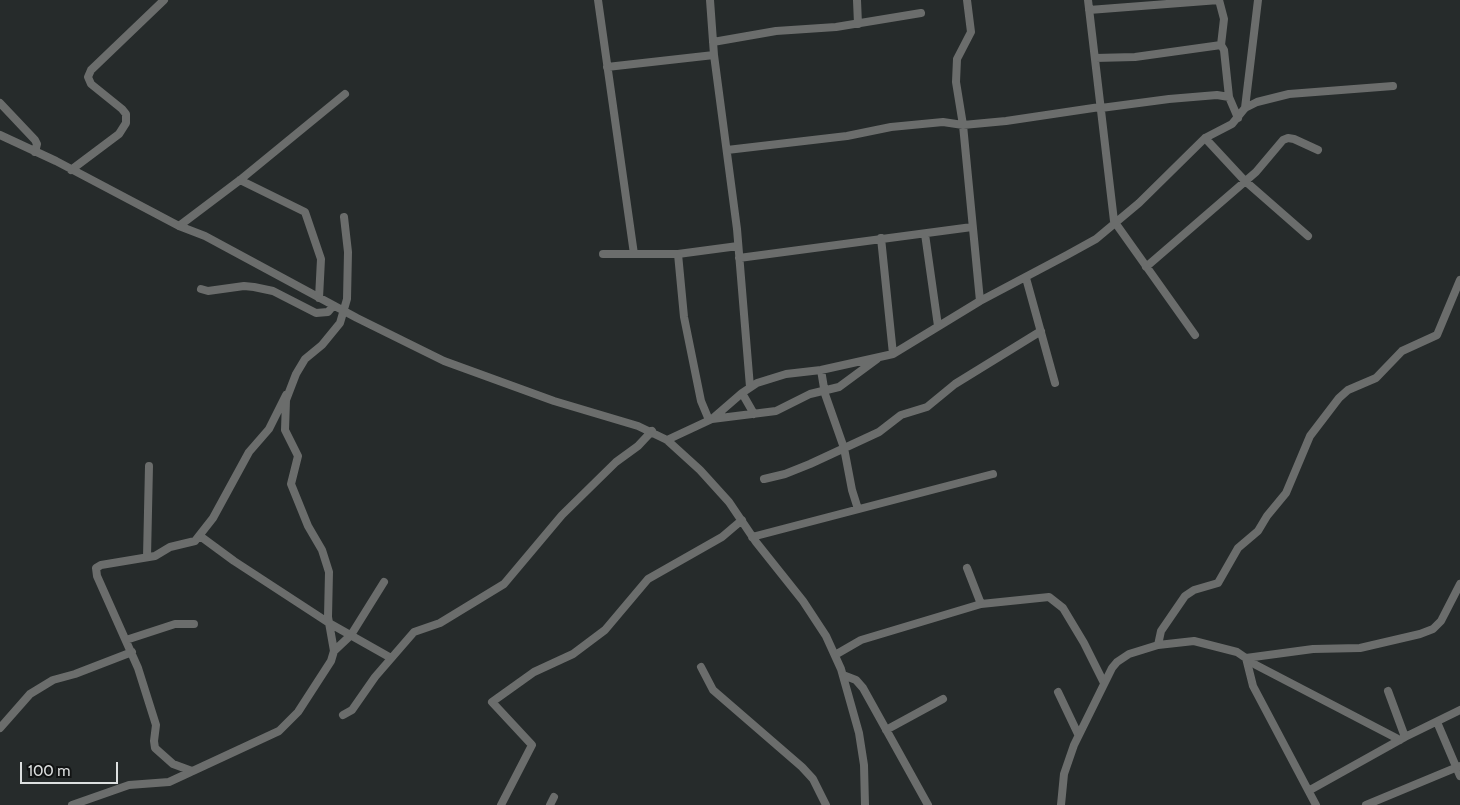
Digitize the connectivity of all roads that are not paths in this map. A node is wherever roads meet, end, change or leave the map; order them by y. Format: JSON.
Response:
{"nodes":[{"id":1,"x":164,"y":0,"type":"edge"},
{"id":2,"x":598,"y":0,"type":"edge"},
{"id":3,"x":710,"y":0,"type":"edge"},
{"id":4,"x":857,"y":0,"type":"edge"},
{"id":5,"x":967,"y":0,"type":"edge"},
{"id":6,"x":1088,"y":0,"type":"edge"},
{"id":7,"x":1219,"y":0,"type":"edge"},
{"id":8,"x":1258,"y":0,"type":"edge"},
{"id":9,"x":1089,"y":10,"type":"junction"},
{"id":10,"x":921,"y":13,"type":"dead end"},
{"id":11,"x":858,"y":24,"type":"junction"},
{"id":12,"x":713,"y":42,"type":"junction"},
{"id":13,"x":1221,"y":45,"type":"junction"},
{"id":14,"x":714,"y":55,"type":"junction"},
{"id":15,"x":1095,"y":58,"type":"junction"},
{"id":16,"x":607,"y":67,"type":"junction"},
{"id":17,"x":1393,"y":86,"type":"dead end"},
{"id":18,"x":345,"y":94,"type":"dead end"},
{"id":19,"x":1229,"y":97,"type":"junction"},
{"id":20,"x":0,"y":103,"type":"edge"},
{"id":21,"x":1100,"y":107,"type":"junction"},
{"id":22,"x":1245,"y":108,"type":"junction"},
{"id":23,"x":1238,"y":118,"type":"junction"},
{"id":24,"x":963,"y":125,"type":"junction"},
{"id":25,"x":0,"y":136,"type":"edge"},
{"id":26,"x":1205,"y":138,"type":"junction"},
{"id":27,"x":727,"y":150,"type":"junction"},
{"id":28,"x":1318,"y":150,"type":"dead end"},
{"id":29,"x":35,"y":152,"type":"junction"},
{"id":30,"x":70,"y":170,"type":"junction"},
{"id":31,"x":240,"y":180,"type":"junction"},
{"id":32,"x":1244,"y":180,"type":"junction"},
{"id":33,"x":344,"y":217,"type":"dead end"},
{"id":34,"x":1114,"y":221,"type":"junction"},
{"id":35,"x":178,"y":226,"type":"junction"},
{"id":36,"x":972,"y":227,"type":"junction"},
{"id":37,"x":924,"y":234,"type":"junction"},
{"id":38,"x":1308,"y":236,"type":"dead end"},
{"id":39,"x":881,"y":238,"type":"junction"},
{"id":40,"x":738,"y":246,"type":"junction"},
{"id":41,"x":603,"y":254,"type":"dead end"},
{"id":42,"x":634,"y":254,"type":"junction"},
{"id":43,"x":678,"y":254,"type":"junction"},
{"id":44,"x":739,"y":258,"type":"junction"},
{"id":45,"x":1146,"y":266,"type":"junction"},
{"id":46,"x":1026,"y":278,"type":"junction"},
{"id":47,"x":1460,"y":280,"type":"edge"},
{"id":48,"x":201,"y":289,"type":"dead end"},
{"id":49,"x":319,"y":298,"type":"junction"},
{"id":50,"x":980,"y":301,"type":"junction"},
{"id":51,"x":333,"y":306,"type":"junction"},
{"id":52,"x":343,"y":310,"type":"junction"},
{"id":53,"x":938,"y":326,"type":"junction"},
{"id":54,"x":1041,"y":331,"type":"junction"},
{"id":55,"x":1195,"y":335,"type":"dead end"},
{"id":56,"x":893,"y":354,"type":"junction"},
{"id":57,"x":879,"y":358,"type":"junction"},
{"id":58,"x":821,"y":370,"type":"junction"},
{"id":59,"x":1055,"y":383,"type":"dead end"},
{"id":60,"x":750,"y":387,"type":"junction"},
{"id":61,"x":824,"y":389,"type":"junction"},
{"id":62,"x":288,"y":393,"type":"junction"},
{"id":63,"x":742,"y":393,"type":"junction"},
{"id":64,"x":754,"y":414,"type":"junction"},
{"id":65,"x":711,"y":420,"type":"junction"},
{"id":66,"x":652,"y":431,"type":"junction"},
{"id":67,"x":666,"y":440,"type":"junction"},
{"id":68,"x":844,"y":448,"type":"junction"},
{"id":69,"x":149,"y":466,"type":"dead end"},
{"id":70,"x":993,"y":474,"type":"dead end"},
{"id":71,"x":764,"y":479,"type":"dead end"},
{"id":72,"x":858,"y":510,"type":"junction"},
{"id":73,"x":742,"y":520,"type":"junction"},
{"id":74,"x":200,"y":536,"type":"junction"},
{"id":75,"x":752,"y":537,"type":"junction"},
{"id":76,"x":147,"y":557,"type":"junction"},
{"id":77,"x":967,"y":568,"type":"dead end"},
{"id":78,"x":384,"y":582,"type":"dead end"},
{"id":79,"x":1460,"y":584,"type":"edge"},
{"id":80,"x":982,"y":604,"type":"junction"},
{"id":81,"x":329,"y":623,"type":"junction"},
{"id":82,"x":194,"y":624,"type":"dead end"},
{"id":83,"x":351,"y":635,"type":"junction"},
{"id":84,"x":126,"y":640,"type":"junction"},
{"id":85,"x":1158,"y":645,"type":"junction"},
{"id":86,"x":334,"y":651,"type":"junction"},
{"id":87,"x":132,"y":652,"type":"junction"},
{"id":88,"x":835,"y":655,"type":"junction"},
{"id":89,"x":391,"y":658,"type":"junction"},
{"id":90,"x":1246,"y":658,"type":"junction"},
{"id":91,"x":701,"y":668,"type":"dead end"},
{"id":92,"x":843,"y":675,"type":"junction"},
{"id":93,"x":1104,"y":683,"type":"junction"},
{"id":94,"x":1388,"y":691,"type":"dead end"},
{"id":95,"x":1058,"y":692,"type":"dead end"},
{"id":96,"x":942,"y":700,"type":"dead end"},
{"id":97,"x":1460,"y":710,"type":"edge"},
{"id":98,"x":343,"y":715,"type":"dead end"},
{"id":99,"x":1437,"y":722,"type":"junction"},
{"id":100,"x":0,"y":728,"type":"edge"},
{"id":101,"x":886,"y":730,"type":"junction"},
{"id":102,"x":1078,"y":734,"type":"junction"},
{"id":103,"x":1402,"y":738,"type":"junction"},
{"id":104,"x":1458,"y":767,"type":"edge"},
{"id":105,"x":192,"y":771,"type":"junction"},
{"id":106,"x":1460,"y":776,"type":"edge"},
{"id":107,"x":1310,"y":790,"type":"junction"},
{"id":108,"x":554,"y":797,"type":"dead end"},
{"id":109,"x":72,"y":805,"type":"edge"},
{"id":110,"x":501,"y":805,"type":"edge"},
{"id":111,"x":550,"y":805,"type":"edge"},
{"id":112,"x":826,"y":805,"type":"edge"},
{"id":113,"x":865,"y":805,"type":"edge"},
{"id":114,"x":928,"y":805,"type":"edge"},
{"id":115,"x":1061,"y":805,"type":"edge"},
{"id":116,"x":1316,"y":805,"type":"edge"},
{"id":117,"x":1366,"y":805,"type":"edge"}],
"edges":[{"from":1,"to":30,"type":"street"},
{"from":2,"to":16,"type":"street"},
{"from":3,"to":12,"type":"street"},
{"from":4,"to":11,"type":"street"},
{"from":5,"to":24,"type":"street"},
{"from":6,"to":9,"type":"street"},
{"from":7,"to":9,"type":"street"},
{"from":7,"to":13,"type":"street"},
{"from":8,"to":22,"type":"street"},
{"from":9,"to":15,"type":"street"},
{"from":10,"to":11,"type":"street"},
{"from":11,"to":12,"type":"street"},
{"from":12,"to":14,"type":"street"},
{"from":13,"to":15,"type":"street"},
{"from":13,"to":19,"type":"street"},
{"from":14,"to":16,"type":"street"},
{"from":14,"to":27,"type":"street"},
{"from":15,"to":21,"type":"street"},
{"from":16,"to":42,"type":"street"},
{"from":17,"to":22,"type":"street"},
{"from":18,"to":31,"type":"street"},
{"from":19,"to":21,"type":"street"},
{"from":19,"to":23,"type":"street"},
{"from":20,"to":29,"type":"street"},
{"from":21,"to":24,"type":"street"},
{"from":21,"to":34,"type":"street"},
{"from":22,"to":23,"type":"street"},
{"from":23,"to":26,"type":"street"},
{"from":24,"to":27,"type":"street"},
{"from":24,"to":36,"type":"street"},
{"from":25,"to":29,"type":"street"},
{"from":26,"to":32,"type":"street"},
{"from":26,"to":34,"type":"street"},
{"from":27,"to":40,"type":"street"},
{"from":28,"to":32,"type":"street"},
{"from":29,"to":30,"type":"street"},
{"from":30,"to":35,"type":"street"},
{"from":31,"to":35,"type":"street"},
{"from":31,"to":49,"type":"street"},
{"from":32,"to":38,"type":"street"},
{"from":32,"to":45,"type":"street"},
{"from":33,"to":52,"type":"street"},
{"from":34,"to":45,"type":"street"},
{"from":34,"to":46,"type":"street"},
{"from":35,"to":49,"type":"street"},
{"from":36,"to":37,"type":"street"},
{"from":36,"to":50,"type":"street"},
{"from":37,"to":39,"type":"street"},
{"from":37,"to":53,"type":"street"},
{"from":39,"to":44,"type":"street"},
{"from":39,"to":56,"type":"street"},
{"from":40,"to":43,"type":"street"},
{"from":40,"to":44,"type":"street"},
{"from":41,"to":42,"type":"street"},
{"from":42,"to":43,"type":"street"},
{"from":43,"to":65,"type":"street"},
{"from":44,"to":60,"type":"street"},
{"from":45,"to":55,"type":"street"},
{"from":46,"to":50,"type":"street"},
{"from":46,"to":54,"type":"street"},
{"from":47,"to":85,"type":"street"},
{"from":48,"to":51,"type":"street"},
{"from":49,"to":51,"type":"street"},
{"from":50,"to":53,"type":"street"},
{"from":51,"to":52,"type":"street"},
{"from":52,"to":62,"type":"street"},
{"from":52,"to":66,"type":"street"},
{"from":53,"to":56,"type":"street"},
{"from":54,"to":59,"type":"street"},
{"from":54,"to":68,"type":"street"},
{"from":56,"to":57,"type":"street"},
{"from":57,"to":58,"type":"street"},
{"from":57,"to":61,"type":"street"},
{"from":58,"to":60,"type":"street"},
{"from":58,"to":61,"type":"street"},
{"from":60,"to":63,"type":"street"},
{"from":61,"to":64,"type":"street"},
{"from":61,"to":68,"type":"street"},
{"from":62,"to":74,"type":"street"},
{"from":62,"to":81,"type":"street"},
{"from":63,"to":64,"type":"street"},
{"from":63,"to":65,"type":"street"},
{"from":64,"to":65,"type":"street"},
{"from":65,"to":67,"type":"street"},
{"from":66,"to":67,"type":"street"},
{"from":66,"to":89,"type":"street"},
{"from":67,"to":73,"type":"street"},
{"from":68,"to":71,"type":"street"},
{"from":68,"to":72,"type":"street"},
{"from":69,"to":76,"type":"street"},
{"from":70,"to":72,"type":"street"},
{"from":72,"to":75,"type":"street"},
{"from":73,"to":75,"type":"street"},
{"from":73,"to":110,"type":"street"},
{"from":74,"to":76,"type":"street"},
{"from":74,"to":81,"type":"street"},
{"from":75,"to":88,"type":"street"},
{"from":76,"to":84,"type":"street"},
{"from":77,"to":80,"type":"street"},
{"from":78,"to":83,"type":"street"},
{"from":79,"to":90,"type":"street"},
{"from":80,"to":88,"type":"street"},
{"from":80,"to":93,"type":"street"},
{"from":81,"to":83,"type":"street"},
{"from":81,"to":86,"type":"street"},
{"from":82,"to":84,"type":"street"},
{"from":83,"to":86,"type":"street"},
{"from":83,"to":89,"type":"street"},
{"from":84,"to":87,"type":"street"},
{"from":85,"to":90,"type":"street"},
{"from":85,"to":93,"type":"street"},
{"from":86,"to":105,"type":"street"},
{"from":87,"to":100,"type":"street"},
{"from":87,"to":105,"type":"street"},
{"from":88,"to":92,"type":"street"},
{"from":89,"to":98,"type":"street"},
{"from":90,"to":103,"type":"street"},
{"from":90,"to":107,"type":"street"},
{"from":91,"to":112,"type":"street"},
{"from":92,"to":101,"type":"street"},
{"from":92,"to":113,"type":"street"},
{"from":93,"to":102,"type":"street"},
{"from":94,"to":103,"type":"street"},
{"from":95,"to":102,"type":"street"},
{"from":96,"to":101,"type":"street"},
{"from":97,"to":99,"type":"street"},
{"from":99,"to":103,"type":"street"},
{"from":99,"to":104,"type":"street"},
{"from":101,"to":114,"type":"street"},
{"from":102,"to":115,"type":"street"},
{"from":103,"to":107,"type":"street"},
{"from":104,"to":106,"type":"street"},
{"from":104,"to":117,"type":"street"},
{"from":105,"to":109,"type":"street"},
{"from":107,"to":116,"type":"street"},
{"from":108,"to":111,"type":"street"}]}
